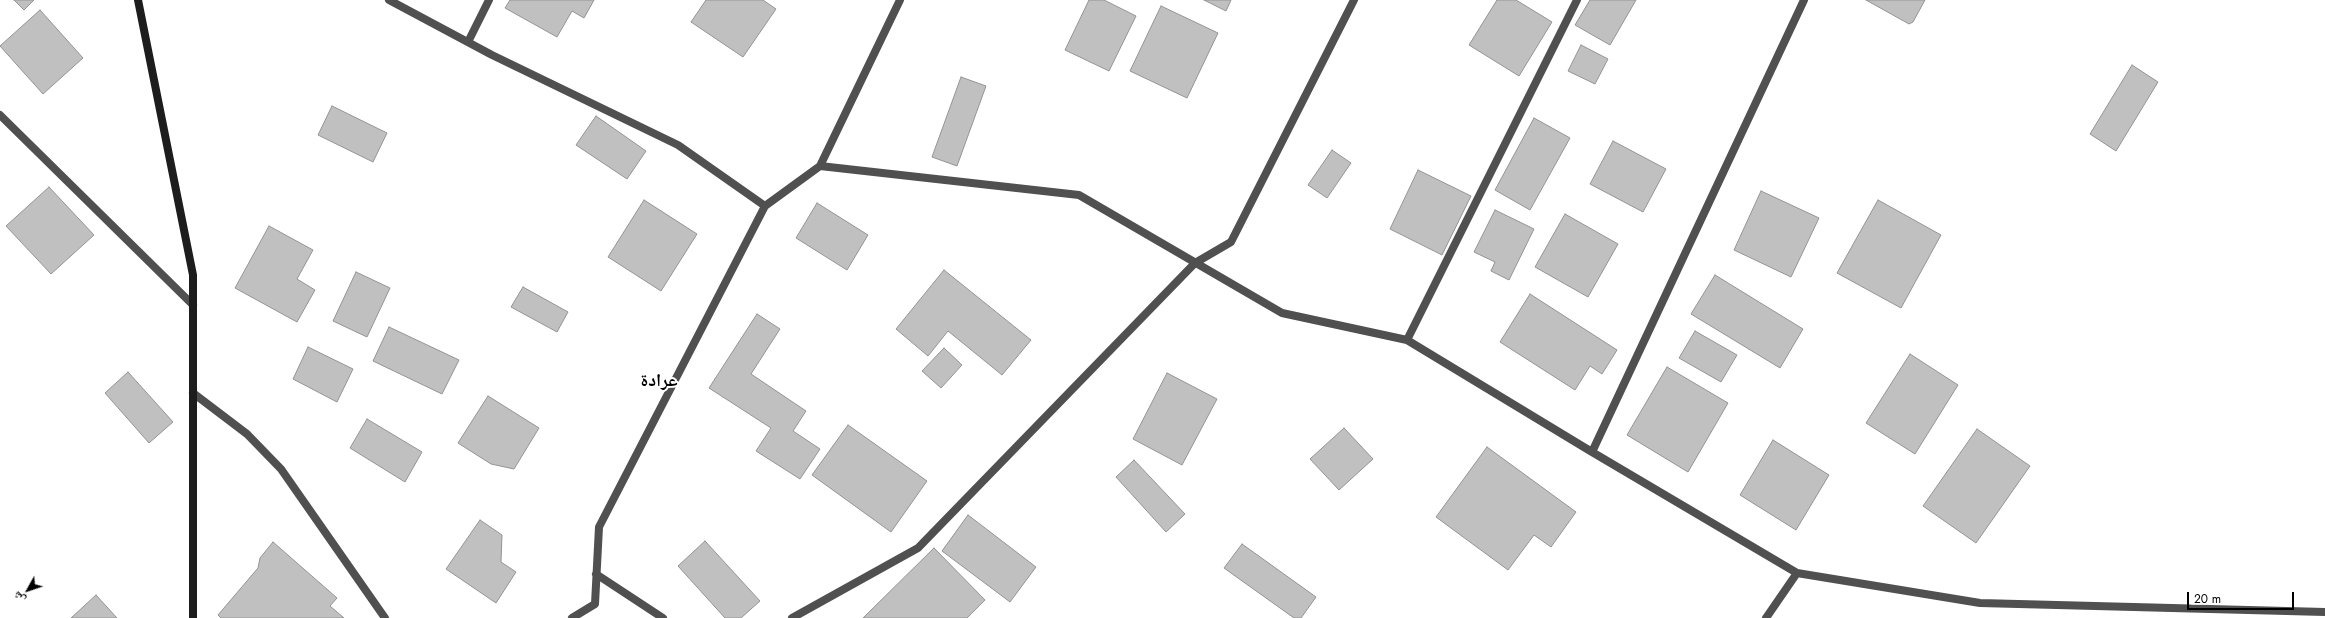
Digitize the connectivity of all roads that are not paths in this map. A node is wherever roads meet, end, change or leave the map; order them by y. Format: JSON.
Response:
{"nodes":[{"id":1,"x":138,"y":0,"type":"edge"},
{"id":2,"x":389,"y":0,"type":"edge"},
{"id":3,"x":489,"y":0,"type":"edge"},
{"id":4,"x":900,"y":0,"type":"edge"},
{"id":5,"x":1354,"y":0,"type":"edge"},
{"id":6,"x":1577,"y":0,"type":"edge"},
{"id":7,"x":1804,"y":0,"type":"edge"},
{"id":8,"x":468,"y":42,"type":"junction"},
{"id":9,"x":0,"y":116,"type":"edge"},
{"id":10,"x":820,"y":166,"type":"junction"},
{"id":11,"x":765,"y":206,"type":"junction"},
{"id":12,"x":1195,"y":263,"type":"junction"},
{"id":13,"x":193,"y":305,"type":"junction"},
{"id":14,"x":1407,"y":340,"type":"junction"},
{"id":15,"x":193,"y":393,"type":"junction"},
{"id":16,"x":1592,"y":452,"type":"junction"},
{"id":17,"x":1797,"y":573,"type":"junction"},
{"id":18,"x":596,"y":574,"type":"junction"},
{"id":19,"x":2325,"y":612,"type":"edge"},
{"id":20,"x":192,"y":618,"type":"edge"},
{"id":21,"x":385,"y":618,"type":"edge"},
{"id":22,"x":572,"y":618,"type":"edge"},
{"id":23,"x":663,"y":618,"type":"edge"},
{"id":24,"x":792,"y":618,"type":"edge"},
{"id":25,"x":1766,"y":618,"type":"edge"}],
"edges":[{"from":1,"to":13,"type":"street"},
{"from":2,"to":8,"type":"street"},
{"from":3,"to":8,"type":"street"},
{"from":4,"to":10,"type":"street"},
{"from":5,"to":12,"type":"street"},
{"from":6,"to":14,"type":"street"},
{"from":7,"to":16,"type":"street"},
{"from":8,"to":11,"type":"street"},
{"from":9,"to":13,"type":"street"},
{"from":10,"to":11,"type":"street"},
{"from":10,"to":12,"type":"street"},
{"from":11,"to":18,"type":"street"},
{"from":12,"to":14,"type":"street"},
{"from":12,"to":24,"type":"street"},
{"from":13,"to":15,"type":"street"},
{"from":14,"to":16,"type":"street"},
{"from":15,"to":20,"type":"street"},
{"from":15,"to":21,"type":"street"},
{"from":16,"to":17,"type":"street"},
{"from":17,"to":19,"type":"street"},
{"from":17,"to":25,"type":"street"},
{"from":18,"to":22,"type":"street"},
{"from":18,"to":23,"type":"street"}]}
